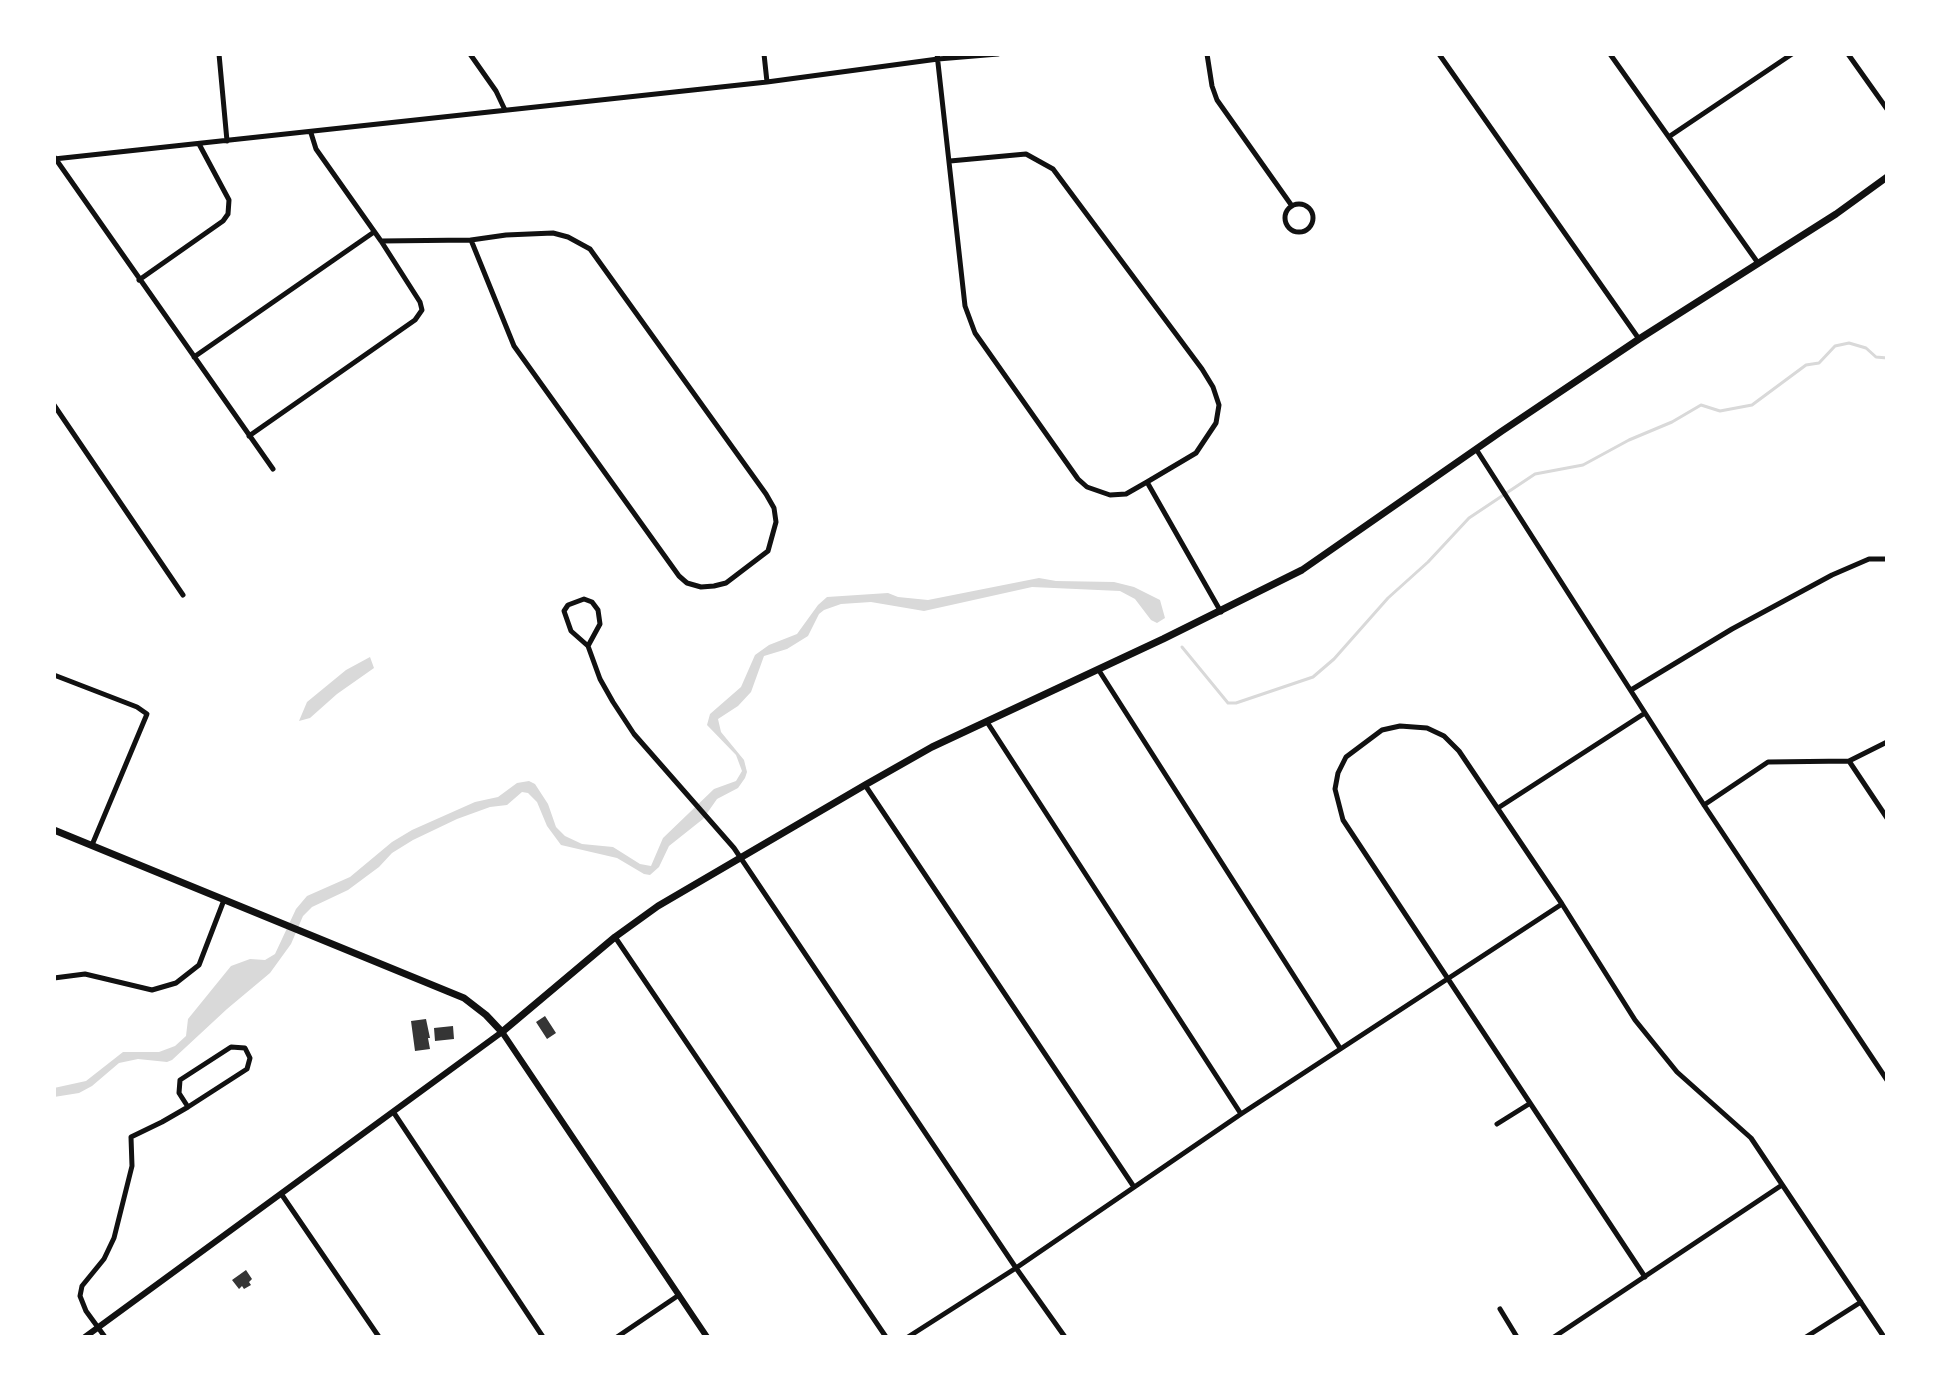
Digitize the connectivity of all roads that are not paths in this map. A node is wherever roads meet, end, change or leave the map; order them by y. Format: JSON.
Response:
{"nodes":[{"id":1,"x":219,"y":54,"type":"edge"},
{"id":2,"x":470,"y":54,"type":"edge"},
{"id":3,"x":764,"y":54,"type":"edge"},
{"id":4,"x":998,"y":54,"type":"edge"},
{"id":5,"x":1207,"y":54,"type":"edge"},
{"id":6,"x":1439,"y":54,"type":"edge"},
{"id":7,"x":1610,"y":54,"type":"edge"},
{"id":8,"x":1792,"y":54,"type":"edge"},
{"id":9,"x":1848,"y":54,"type":"edge"},
{"id":10,"x":938,"y":56,"type":"edge"},
{"id":11,"x":767,"y":82,"type":"junction"},
{"id":12,"x":1887,"y":109,"type":"edge"},
{"id":13,"x":505,"y":110,"type":"junction"},
{"id":14,"x":311,"y":133,"type":"junction"},
{"id":15,"x":1670,"y":136,"type":"junction"},
{"id":16,"x":227,"y":141,"type":"junction"},
{"id":17,"x":199,"y":144,"type":"junction"},
{"id":18,"x":54,"y":158,"type":"edge"},
{"id":19,"x":950,"y":161,"type":"junction"},
{"id":20,"x":1887,"y":177,"type":"edge"},
{"id":21,"x":1292,"y":206,"type":"junction"},
{"id":22,"x":374,"y":232,"type":"junction"},
{"id":23,"x":471,"y":240,"type":"junction"},
{"id":24,"x":381,"y":241,"type":"junction"},
{"id":25,"x":1758,"y":263,"type":"junction"},
{"id":26,"x":139,"y":280,"type":"junction"},
{"id":27,"x":1639,"y":339,"type":"junction"},
{"id":28,"x":194,"y":357,"type":"junction"},
{"id":29,"x":54,"y":405,"type":"edge"},
{"id":30,"x":249,"y":436,"type":"junction"},
{"id":31,"x":1476,"y":449,"type":"junction"},
{"id":32,"x":273,"y":469,"type":"dead end"},
{"id":33,"x":1147,"y":482,"type":"junction"},
{"id":34,"x":1887,"y":559,"type":"edge"},
{"id":35,"x":183,"y":595,"type":"dead end"},
{"id":36,"x":1221,"y":612,"type":"junction"},
{"id":37,"x":588,"y":646,"type":"junction"},
{"id":38,"x":1097,"y":669,"type":"junction"},
{"id":39,"x":54,"y":675,"type":"edge"},
{"id":40,"x":1631,"y":690,"type":"junction"},
{"id":41,"x":1645,"y":713,"type":"junction"},
{"id":42,"x":987,"y":722,"type":"junction"},
{"id":43,"x":1887,"y":742,"type":"edge"},
{"id":44,"x":1849,"y":761,"type":"junction"},
{"id":45,"x":865,"y":785,"type":"junction"},
{"id":46,"x":1704,"y":805,"type":"junction"},
{"id":47,"x":1498,"y":808,"type":"junction"},
{"id":48,"x":1887,"y":818,"type":"edge"},
{"id":49,"x":54,"y":830,"type":"edge"},
{"id":50,"x":92,"y":846,"type":"junction"},
{"id":51,"x":741,"y":858,"type":"junction"},
{"id":52,"x":224,"y":900,"type":"junction"},
{"id":53,"x":1562,"y":904,"type":"junction"},
{"id":54,"x":615,"y":937,"type":"junction"},
{"id":55,"x":54,"y":978,"type":"edge"},
{"id":56,"x":1449,"y":979,"type":"junction"},
{"id":57,"x":502,"y":1032,"type":"junction"},
{"id":58,"x":1340,"y":1049,"type":"junction"},
{"id":59,"x":1887,"y":1080,"type":"edge"},
{"id":60,"x":1529,"y":1104,"type":"junction"},
{"id":61,"x":188,"y":1107,"type":"junction"},
{"id":62,"x":394,"y":1113,"type":"junction"},
{"id":63,"x":1241,"y":1114,"type":"junction"},
{"id":64,"x":1497,"y":1124,"type":"dead end"},
{"id":65,"x":1782,"y":1185,"type":"junction"},
{"id":66,"x":1134,"y":1187,"type":"junction"},
{"id":67,"x":282,"y":1195,"type":"junction"},
{"id":68,"x":1016,"y":1268,"type":"junction"},
{"id":69,"x":1645,"y":1277,"type":"junction"},
{"id":70,"x":679,"y":1295,"type":"junction"},
{"id":71,"x":1861,"y":1302,"type":"junction"},
{"id":72,"x":1500,"y":1309,"type":"dead end"},
{"id":73,"x":99,"y":1328,"type":"junction"},
{"id":74,"x":85,"y":1337,"type":"edge"},
{"id":75,"x":105,"y":1337,"type":"edge"},
{"id":76,"x":379,"y":1337,"type":"edge"},
{"id":77,"x":543,"y":1337,"type":"edge"},
{"id":78,"x":617,"y":1337,"type":"edge"},
{"id":79,"x":707,"y":1337,"type":"edge"},
{"id":80,"x":886,"y":1337,"type":"edge"},
{"id":81,"x":908,"y":1337,"type":"edge"},
{"id":82,"x":1065,"y":1337,"type":"edge"},
{"id":83,"x":1517,"y":1337,"type":"edge"},
{"id":84,"x":1554,"y":1337,"type":"edge"},
{"id":85,"x":1806,"y":1337,"type":"edge"},
{"id":86,"x":1884,"y":1337,"type":"edge"}],
"edges":[{"from":1,"to":16,"type":"street"},
{"from":2,"to":13,"type":"street"},
{"from":3,"to":11,"type":"street"},
{"from":4,"to":10,"type":"street"},
{"from":5,"to":21,"type":"street"},
{"from":6,"to":27,"type":"street"},
{"from":7,"to":15,"type":"street"},
{"from":8,"to":15,"type":"street"},
{"from":9,"to":12,"type":"street"},
{"from":10,"to":11,"type":"street"},
{"from":10,"to":19,"type":"street"},
{"from":11,"to":13,"type":"street"},
{"from":13,"to":14,"type":"street"},
{"from":14,"to":16,"type":"street"},
{"from":14,"to":22,"type":"street"},
{"from":15,"to":25,"type":"street"},
{"from":16,"to":17,"type":"street"},
{"from":17,"to":18,"type":"street"},
{"from":17,"to":26,"type":"street"},
{"from":18,"to":26,"type":"street"},
{"from":19,"to":33,"type":"street"},
{"from":19,"to":33,"type":"street"},
{"from":20,"to":25,"type":"main road"},
{"from":21,"to":21,"type":"street"},
{"from":22,"to":24,"type":"street"},
{"from":22,"to":28,"type":"street"},
{"from":23,"to":23,"type":"street"},
{"from":23,"to":24,"type":"street"},
{"from":24,"to":30,"type":"street"},
{"from":25,"to":27,"type":"main road"},
{"from":26,"to":28,"type":"street"},
{"from":27,"to":31,"type":"main road"},
{"from":28,"to":30,"type":"street"},
{"from":29,"to":35,"type":"street"},
{"from":30,"to":32,"type":"street"},
{"from":31,"to":36,"type":"main road"},
{"from":31,"to":40,"type":"street"},
{"from":33,"to":36,"type":"street"},
{"from":34,"to":40,"type":"street"},
{"from":36,"to":38,"type":"main road"},
{"from":37,"to":37,"type":"street"},
{"from":37,"to":51,"type":"street"},
{"from":38,"to":42,"type":"main road"},
{"from":38,"to":58,"type":"street"},
{"from":39,"to":50,"type":"street"},
{"from":40,"to":41,"type":"street"},
{"from":41,"to":46,"type":"street"},
{"from":41,"to":47,"type":"street"},
{"from":42,"to":45,"type":"main road"},
{"from":42,"to":63,"type":"street"},
{"from":43,"to":44,"type":"street"},
{"from":44,"to":46,"type":"street"},
{"from":44,"to":48,"type":"street"},
{"from":45,"to":51,"type":"main road"},
{"from":45,"to":66,"type":"street"},
{"from":46,"to":59,"type":"street"},
{"from":47,"to":53,"type":"street"},
{"from":47,"to":56,"type":"street"},
{"from":49,"to":50,"type":"main road"},
{"from":50,"to":52,"type":"main road"},
{"from":51,"to":54,"type":"main road"},
{"from":51,"to":68,"type":"street"},
{"from":52,"to":55,"type":"street"},
{"from":52,"to":57,"type":"main road"},
{"from":53,"to":56,"type":"street"},
{"from":53,"to":65,"type":"street"},
{"from":54,"to":57,"type":"main road"},
{"from":54,"to":80,"type":"street"},
{"from":56,"to":58,"type":"street"},
{"from":56,"to":60,"type":"street"},
{"from":57,"to":62,"type":"street"},
{"from":57,"to":70,"type":"street"},
{"from":58,"to":63,"type":"street"},
{"from":60,"to":64,"type":"street"},
{"from":60,"to":69,"type":"street"},
{"from":61,"to":61,"type":"street"},
{"from":61,"to":73,"type":"street"},
{"from":62,"to":67,"type":"street"},
{"from":62,"to":77,"type":"street"},
{"from":63,"to":66,"type":"street"},
{"from":65,"to":69,"type":"street"},
{"from":65,"to":71,"type":"street"},
{"from":66,"to":68,"type":"street"},
{"from":67,"to":73,"type":"street"},
{"from":67,"to":76,"type":"street"},
{"from":68,"to":81,"type":"street"},
{"from":68,"to":82,"type":"street"},
{"from":69,"to":84,"type":"street"},
{"from":70,"to":78,"type":"street"},
{"from":70,"to":79,"type":"street"},
{"from":71,"to":85,"type":"street"},
{"from":71,"to":86,"type":"street"},
{"from":72,"to":83,"type":"street"},
{"from":73,"to":74,"type":"street"},
{"from":73,"to":75,"type":"street"}]}
